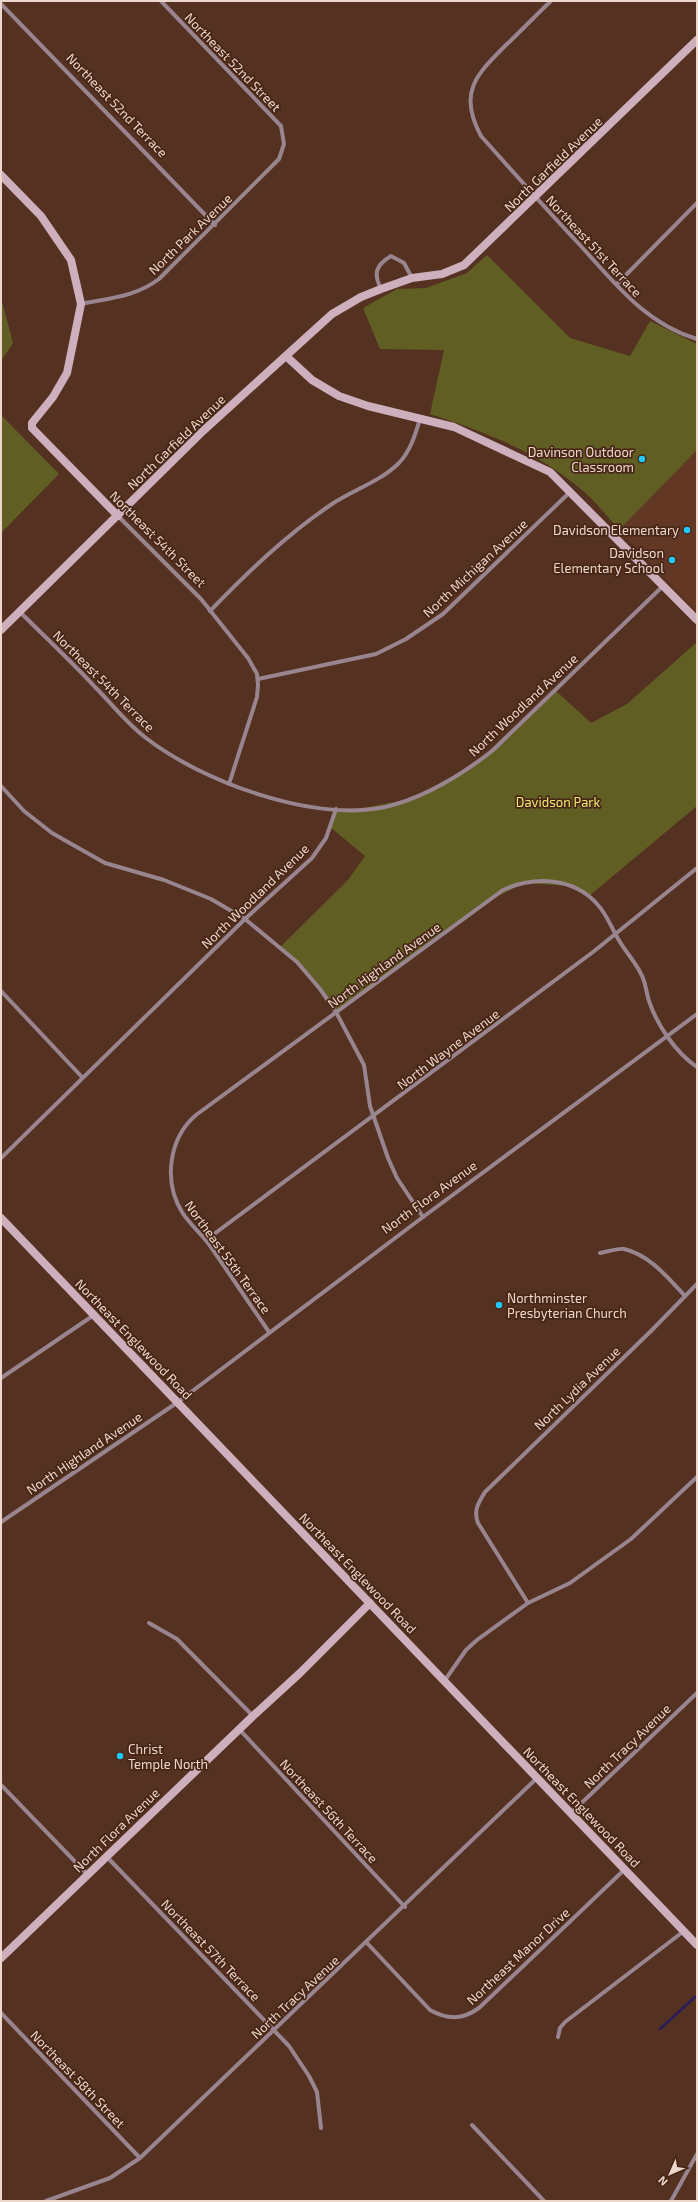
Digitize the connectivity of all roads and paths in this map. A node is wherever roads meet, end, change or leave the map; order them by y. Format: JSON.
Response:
{"nodes":[{"id":1,"x":161,"y":1,"type":"edge"},
{"id":2,"x":551,"y":1,"type":"edge"},
{"id":3,"x":1,"y":4,"type":"edge"},
{"id":4,"x":697,"y":40,"type":"edge"},
{"id":5,"x":284,"y":140,"type":"joint"},
{"id":6,"x":1,"y":175,"type":"edge"},
{"id":7,"x":535,"y":198,"type":"junction"},
{"id":8,"x":697,"y":203,"type":"edge"},
{"id":9,"x":215,"y":225,"type":"junction"},
{"id":10,"x":412,"y":278,"type":"junction"},
{"id":11,"x":617,"y":284,"type":"junction"},
{"id":12,"x":381,"y":289,"type":"junction"},
{"id":13,"x":81,"y":304,"type":"junction"},
{"id":14,"x":697,"y":339,"type":"edge"},
{"id":15,"x":286,"y":356,"type":"junction"},
{"id":16,"x":420,"y":419,"type":"junction"},
{"id":17,"x":570,"y":491,"type":"junction"},
{"id":18,"x":118,"y":516,"type":"junction"},
{"id":19,"x":664,"y":585,"type":"junction"},
{"id":20,"x":210,"y":611,"type":"junction"},
{"id":21,"x":20,"y":612,"type":"junction"},
{"id":22,"x":697,"y":620,"type":"edge"},
{"id":23,"x":1,"y":630,"type":"edge"},
{"id":24,"x":258,"y":680,"type":"junction"},
{"id":25,"x":229,"y":784,"type":"junction"},
{"id":26,"x":1,"y":786,"type":"edge"},
{"id":27,"x":336,"y":809,"type":"junction"},
{"id":28,"x":697,"y":868,"type":"edge"},
{"id":29,"x":245,"y":919,"type":"junction"},
{"id":30,"x":615,"y":934,"type":"junction"},
{"id":31,"x":1,"y":991,"type":"edge"},
{"id":32,"x":336,"y":1012,"type":"junction"},
{"id":33,"x":697,"y":1014,"type":"edge"},
{"id":34,"x":669,"y":1036,"type":"junction"},
{"id":35,"x":697,"y":1067,"type":"edge"},
{"id":36,"x":82,"y":1077,"type":"junction"},
{"id":37,"x":373,"y":1117,"type":"junction"},
{"id":38,"x":175,"y":1145,"type":"joint"},
{"id":39,"x":1,"y":1158,"type":"edge"},
{"id":40,"x":422,"y":1217,"type":"junction"},
{"id":41,"x":1,"y":1218,"type":"edge"},
{"id":42,"x":206,"y":1240,"type":"junction"},
{"id":43,"x":600,"y":1254,"type":"dead end"},
{"id":44,"x":697,"y":1284,"type":"edge"},
{"id":45,"x":685,"y":1296,"type":"junction"},
{"id":46,"x":94,"y":1315,"type":"junction"},
{"id":47,"x":269,"y":1332,"type":"junction"},
{"id":48,"x":1,"y":1378,"type":"edge"},
{"id":49,"x":178,"y":1402,"type":"junction"},
{"id":50,"x":697,"y":1478,"type":"edge"},
{"id":51,"x":1,"y":1522,"type":"edge"},
{"id":52,"x":370,"y":1603,"type":"junction"},
{"id":53,"x":528,"y":1603,"type":"junction"},
{"id":54,"x":149,"y":1623,"type":"dead end"},
{"id":55,"x":445,"y":1680,"type":"junction"},
{"id":56,"x":697,"y":1693,"type":"edge"},
{"id":57,"x":253,"y":1716,"type":"junction"},
{"id":58,"x":239,"y":1729,"type":"junction"},
{"id":59,"x":537,"y":1778,"type":"junction"},
{"id":60,"x":1,"y":1785,"type":"edge"},
{"id":61,"x":571,"y":1813,"type":"junction"},
{"id":62,"x":106,"y":1856,"type":"junction"},
{"id":63,"x":624,"y":1870,"type":"junction"},
{"id":64,"x":87,"y":1874,"type":"junction"},
{"id":65,"x":405,"y":1906,"type":"junction"},
{"id":66,"x":684,"y":1931,"type":"junction"},
{"id":67,"x":695,"y":1939,"type":"edge"},
{"id":68,"x":367,"y":1943,"type":"junction"},
{"id":69,"x":1,"y":1958,"type":"edge"},
{"id":70,"x":1,"y":2013,"type":"edge"},
{"id":71,"x":275,"y":2029,"type":"junction"},
{"id":72,"x":558,"y":2037,"type":"dead end"},
{"id":73,"x":472,"y":2125,"type":"dead end"},
{"id":74,"x":321,"y":2128,"type":"dead end"},
{"id":75,"x":697,"y":2154,"type":"edge"},
{"id":76,"x":140,"y":2158,"type":"junction"},
{"id":77,"x":46,"y":2201,"type":"edge"},
{"id":78,"x":544,"y":2201,"type":"edge"},
{"id":79,"x":671,"y":2201,"type":"edge"}],
"edges":[{"from":1,"to":5,"type":"street","name":"Northeast 52nd Street"},
{"from":2,"to":7,"type":"street","name":"Northeast 51st Terrace"},
{"from":3,"to":9,"type":"street","name":"Northeast 52nd Terrace"},
{"from":4,"to":7,"type":"street","name":"North Garfield Avenue"},
{"from":5,"to":9,"type":"street","name":"North Park Avenue"},
{"from":6,"to":13,"type":"street"},
{"from":7,"to":10,"type":"street","name":"North Garfield Avenue"},
{"from":7,"to":11,"type":"street","name":"Northeast 51st Terrace"},
{"from":8,"to":11,"type":"street"},
{"from":9,"to":13,"type":"street","name":"North Park Avenue"},
{"from":10,"to":12,"type":"street","name":"North Garfield Avenue"},
{"from":10,"to":12,"type":"street"},
{"from":11,"to":14,"type":"street","name":"Northeast 51st Terrace"},
{"from":12,"to":15,"type":"street","name":"North Garfield Avenue"},
{"from":13,"to":18,"type":"street","name":"Northeast 54th Street"},
{"from":15,"to":16,"type":"street"},
{"from":15,"to":18,"type":"street","name":"North Garfield Avenue"},
{"from":16,"to":17,"type":"street"},
{"from":16,"to":20,"type":"street"},
{"from":17,"to":19,"type":"street"},
{"from":17,"to":24,"type":"street","name":"North Michigan Avenue"},
{"from":18,"to":20,"type":"street","name":"Northeast 54th Street"},
{"from":18,"to":21,"type":"street","name":"North Garfield Avenue"},
{"from":19,"to":22,"type":"street"},
{"from":19,"to":27,"type":"street","name":"North Woodland Avenue"},
{"from":20,"to":24,"type":"street","name":"Northeast 54th Street"},
{"from":21,"to":23,"type":"street","name":"North Garfield Avenue"},
{"from":21,"to":25,"type":"street","name":"Northeast 54th Terrace"},
{"from":24,"to":25,"type":"street"},
{"from":25,"to":27,"type":"street","name":"Northeast 54th Terrace"},
{"from":26,"to":29,"type":"street"},
{"from":27,"to":29,"type":"street","name":"North Woodland Avenue"},
{"from":28,"to":30,"type":"street","name":"North Wayne Avenue"},
{"from":29,"to":32,"type":"street"},
{"from":29,"to":36,"type":"street","name":"North Woodland Avenue"},
{"from":30,"to":32,"type":"street","name":"North Highland Avenue"},
{"from":30,"to":34,"type":"street","name":"North Highland Avenue"},
{"from":30,"to":37,"type":"street","name":"North Wayne Avenue"},
{"from":31,"to":36,"type":"street"},
{"from":32,"to":37,"type":"street"},
{"from":32,"to":38,"type":"street","name":"North Highland Avenue"},
{"from":33,"to":34,"type":"street","name":"North Flora Avenue"},
{"from":34,"to":35,"type":"street","name":"North Highland Avenue"},
{"from":34,"to":40,"type":"street","name":"North Flora Avenue"},
{"from":36,"to":39,"type":"street","name":"North Woodland Avenue"},
{"from":37,"to":40,"type":"street"},
{"from":37,"to":42,"type":"street","name":"North Wayne Avenue"},
{"from":38,"to":42,"type":"street","name":"Northeast 55th Terrace"},
{"from":40,"to":47,"type":"street","name":"North Flora Avenue"},
{"from":41,"to":46,"type":"street","name":"Northeast Englewood Road"},
{"from":42,"to":47,"type":"street","name":"Northeast 55th Terrace"},
{"from":43,"to":45,"type":"street"},
{"from":44,"to":45,"type":"street","name":"North Lydia Avenue"},
{"from":45,"to":53,"type":"street","name":"North Lydia Avenue"},
{"from":46,"to":48,"type":"street"},
{"from":46,"to":49,"type":"street","name":"Northeast Englewood Road"},
{"from":47,"to":49,"type":"street","name":"North Flora Avenue"},
{"from":49,"to":51,"type":"street","name":"North Highland Avenue"},
{"from":49,"to":52,"type":"street","name":"Northeast Englewood Road"},
{"from":50,"to":53,"type":"street"},
{"from":52,"to":55,"type":"street","name":"Northeast Englewood Road"},
{"from":52,"to":57,"type":"street","name":"North Flora Avenue"},
{"from":53,"to":55,"type":"street"},
{"from":54,"to":57,"type":"street"},
{"from":55,"to":59,"type":"street","name":"Northeast Englewood Road"},
{"from":56,"to":61,"type":"street","name":"North Tracy Avenue"},
{"from":57,"to":58,"type":"street","name":"North Flora Avenue"},
{"from":58,"to":62,"type":"street","name":"North Flora Avenue"},
{"from":58,"to":65,"type":"street","name":"Northeast 56th Terrace"},
{"from":59,"to":61,"type":"street","name":"Northeast Englewood Road"},
{"from":59,"to":65,"type":"street","name":"North Tracy Avenue"},
{"from":60,"to":64,"type":"street"},
{"from":61,"to":63,"type":"street","name":"Northeast Englewood Road"},
{"from":62,"to":64,"type":"street","name":"North Flora Avenue"},
{"from":62,"to":71,"type":"street","name":"Northeast 57th Terrace"},
{"from":63,"to":66,"type":"street","name":"Northeast Englewood Road"},
{"from":63,"to":68,"type":"street","name":"Northeast Manor Drive"},
{"from":64,"to":69,"type":"street","name":"North Flora Avenue"},
{"from":65,"to":68,"type":"street","name":"North Tracy Avenue"},
{"from":66,"to":67,"type":"street","name":"Northeast Englewood Road"},
{"from":66,"to":72,"type":"street"},
{"from":68,"to":71,"type":"street","name":"North Tracy Avenue"},
{"from":70,"to":76,"type":"street","name":"Northeast 58th Street"},
{"from":71,"to":74,"type":"street","name":"Northeast 57th Terrace"},
{"from":71,"to":76,"type":"street","name":"North Tracy Avenue"},
{"from":73,"to":78,"type":"street"},
{"from":75,"to":79,"type":"street"},
{"from":76,"to":77,"type":"street","name":"North Tracy Avenue"}]}
